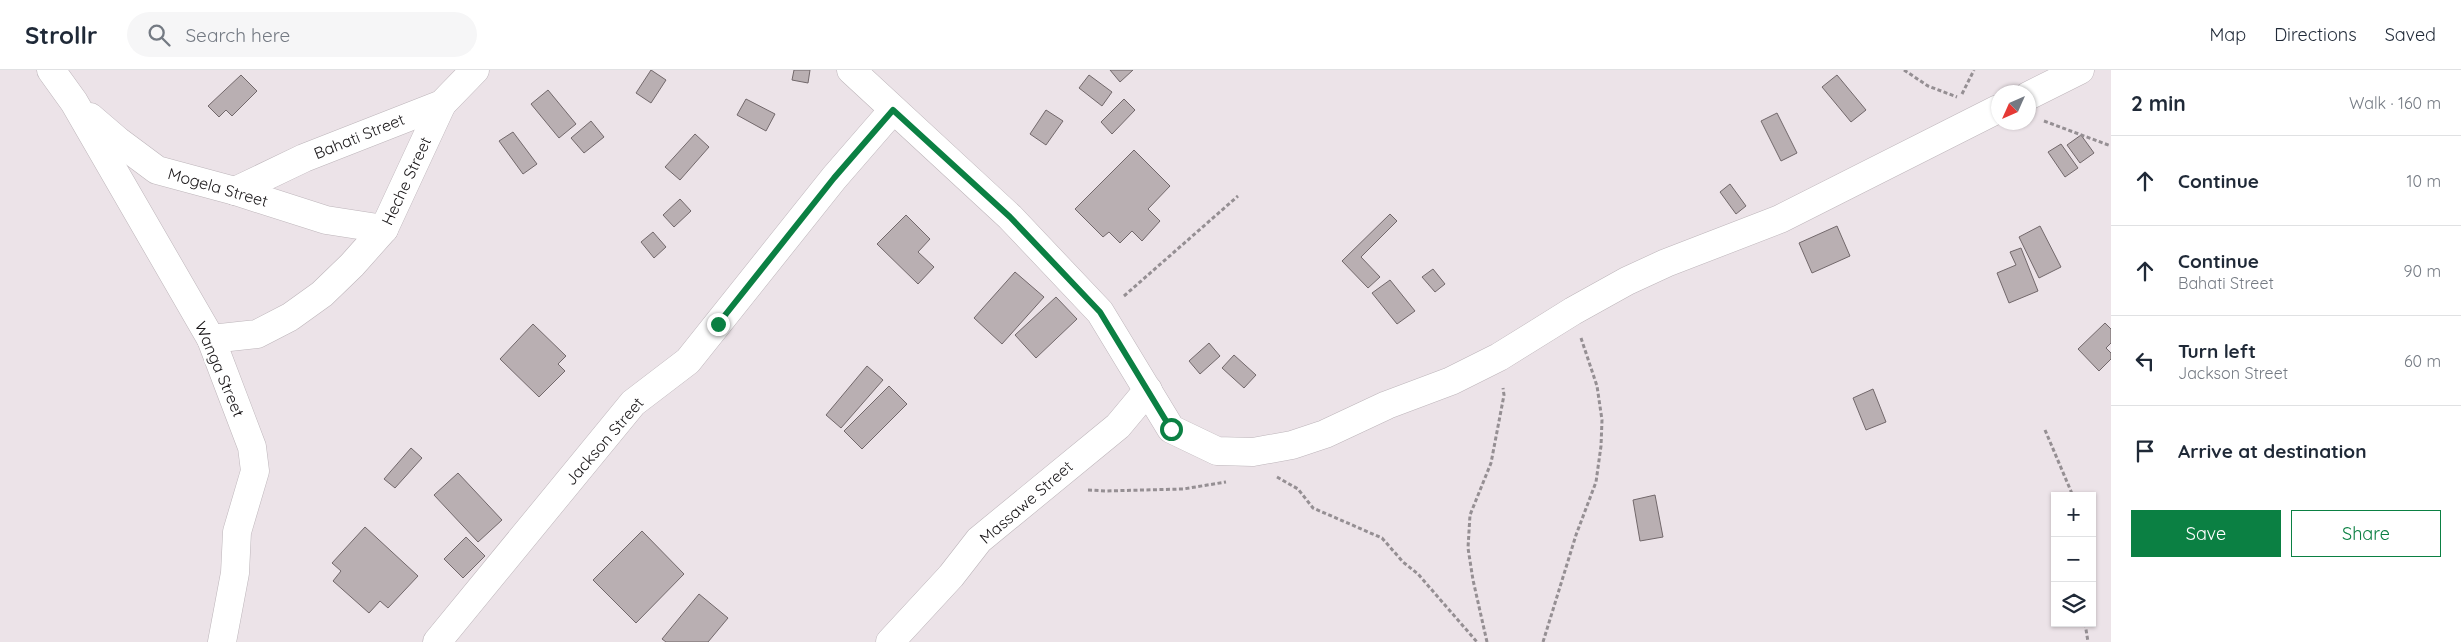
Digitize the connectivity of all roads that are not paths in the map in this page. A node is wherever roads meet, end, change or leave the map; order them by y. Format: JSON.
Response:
{"nodes":[{"id":1,"x":51,"y":70,"type":"edge"},
{"id":2,"x":475,"y":70,"type":"edge"},
{"id":3,"x":851,"y":70,"type":"edge"},
{"id":4,"x":2080,"y":70,"type":"edge"},
{"id":5,"x":74,"y":102,"type":"junction"},
{"id":6,"x":442,"y":104,"type":"junction"},
{"id":7,"x":2036,"y":107,"type":"edge"},
{"id":8,"x":893,"y":110,"type":"junction"},
{"id":9,"x":1991,"y":113,"type":"edge"},
{"id":10,"x":234,"y":191,"type":"junction"},
{"id":11,"x":384,"y":228,"type":"junction"},
{"id":12,"x":211,"y":339,"type":"junction"},
{"id":13,"x":1148,"y":390,"type":"junction"},
{"id":14,"x":222,"y":642,"type":"edge"},
{"id":15,"x":437,"y":642,"type":"edge"},
{"id":16,"x":890,"y":642,"type":"edge"}],
"edges":[{"from":1,"to":5,"type":"street","name":"Wanga Street"},
{"from":2,"to":6,"type":"street","name":"Bahati Street"},
{"from":3,"to":8,"type":"street"},
{"from":4,"to":7,"type":"street"},
{"from":5,"to":10,"type":"street","name":"Mogela Street"},
{"from":5,"to":12,"type":"street","name":"Wanga Street"},
{"from":6,"to":10,"type":"street","name":"Bahati Street"},
{"from":6,"to":11,"type":"street","name":"Heche Street"},
{"from":8,"to":13,"type":"street"},
{"from":8,"to":15,"type":"street","name":"Jackson Street"},
{"from":9,"to":13,"type":"street"},
{"from":10,"to":11,"type":"street","name":"Mogela Street"},
{"from":11,"to":12,"type":"street","name":"Heche Street"},
{"from":12,"to":14,"type":"street","name":"Wanga Street"},
{"from":13,"to":16,"type":"street","name":"Massawe Street"}]}
